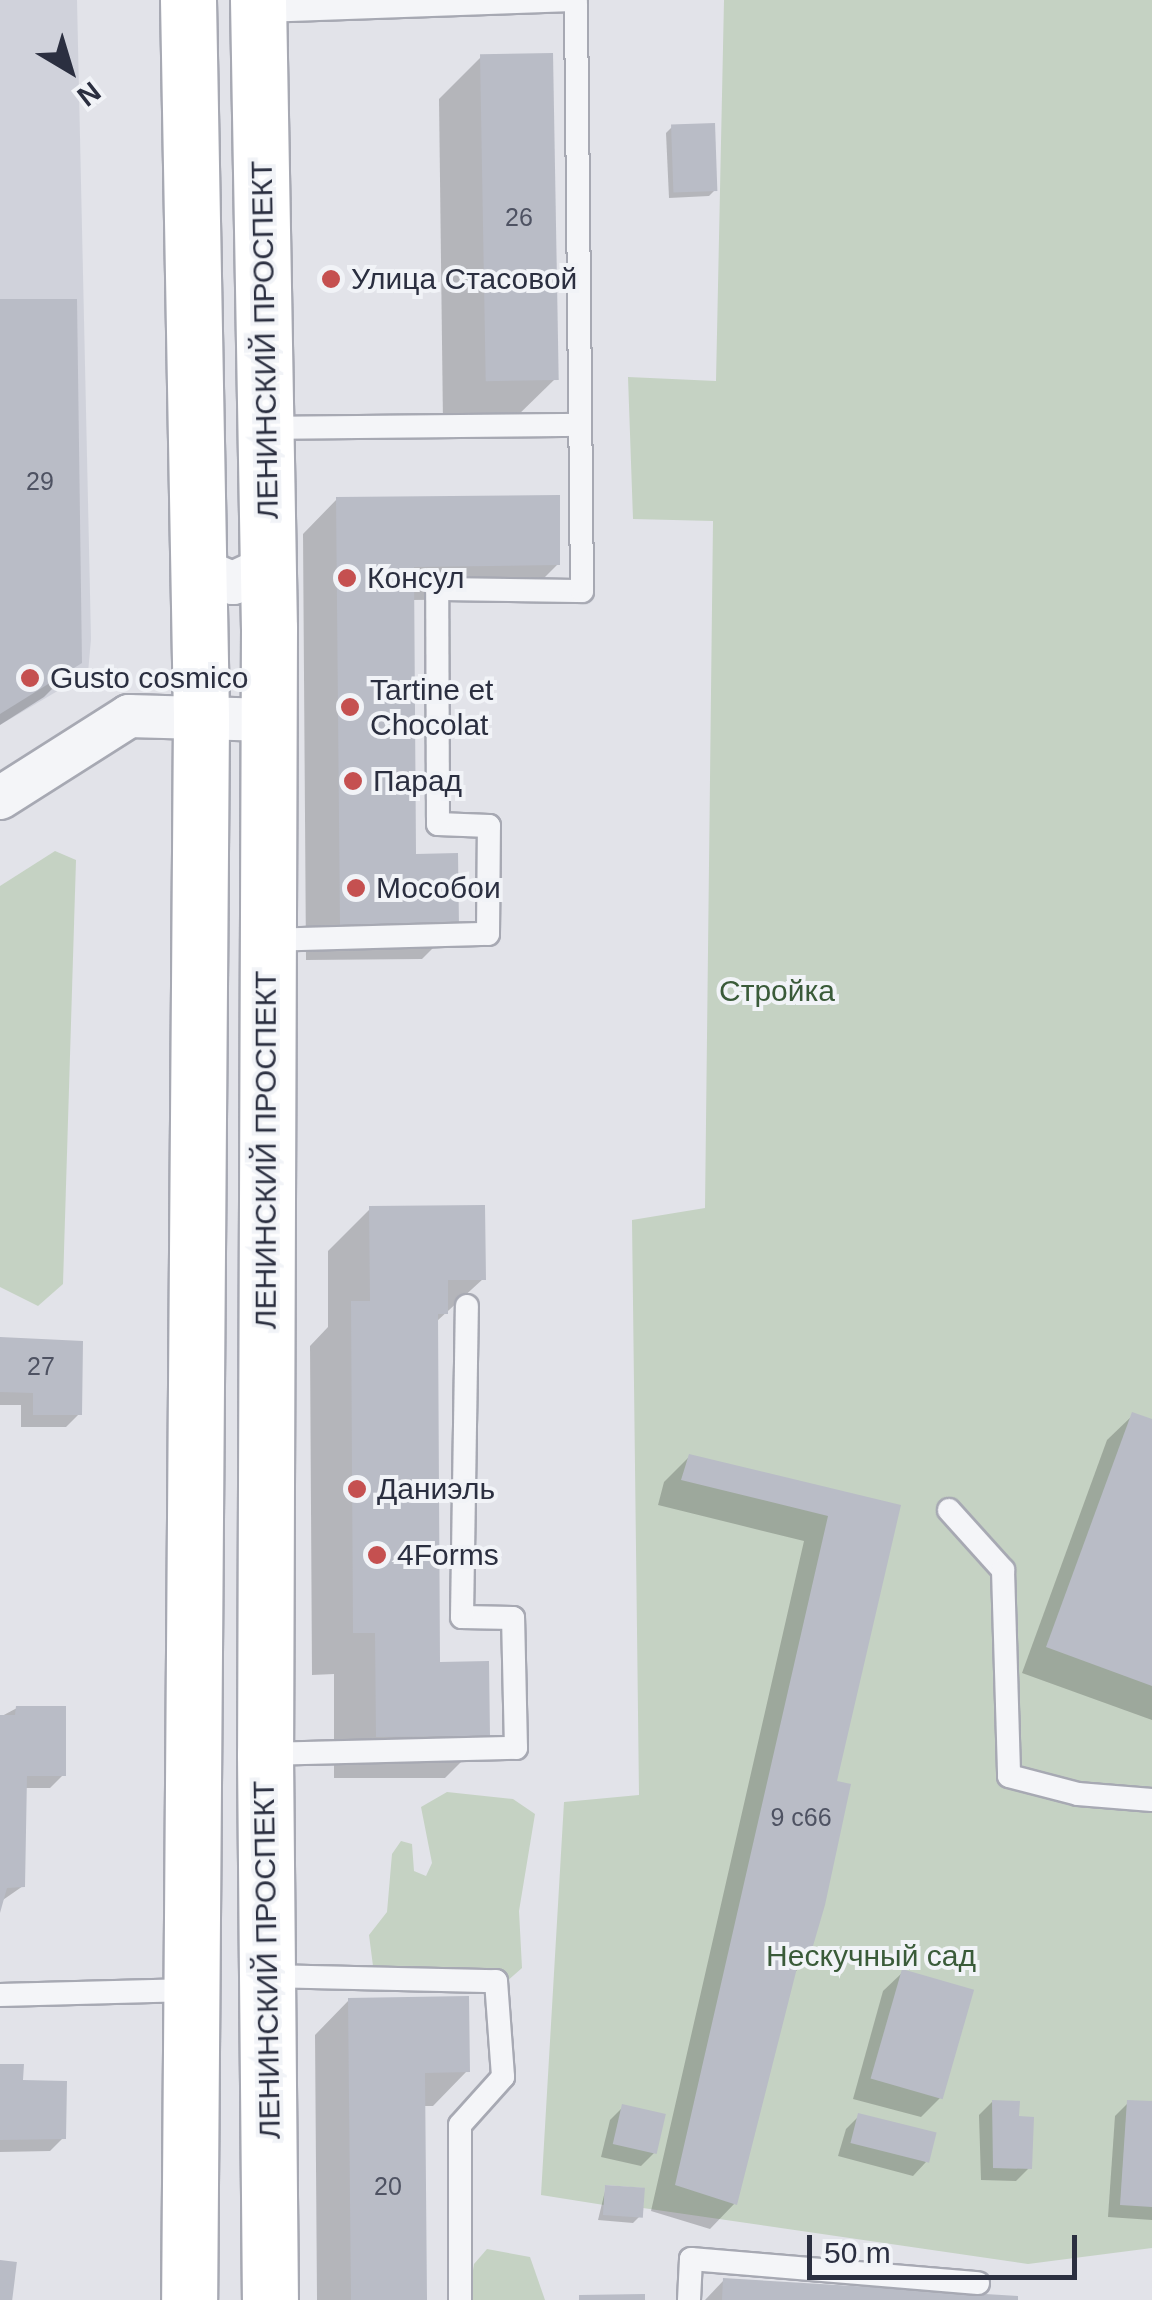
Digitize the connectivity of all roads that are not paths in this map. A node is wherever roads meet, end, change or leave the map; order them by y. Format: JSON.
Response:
{"nodes":[{"id":1,"x":188,"y":0,"type":"edge"},
{"id":2,"x":576,"y":2,"type":"edge"},
{"id":3,"x":258,"y":6,"type":"edge"},
{"id":4,"x":577,"y":425,"type":"junction"},
{"id":5,"x":267,"y":428,"type":"junction"},
{"id":6,"x":197,"y":548,"type":"junction"},
{"id":7,"x":268,"y":548,"type":"junction"},
{"id":8,"x":200,"y":720,"type":"junction"},
{"id":9,"x":270,"y":720,"type":"junction"},
{"id":10,"x":0,"y":798,"type":"edge"},
{"id":11,"x":267,"y":940,"type":"junction"},
{"id":12,"x":467,"y":1306,"type":"dead end"},
{"id":13,"x":948,"y":1510,"type":"dead end"},
{"id":14,"x":265,"y":1754,"type":"junction"},
{"id":15,"x":1152,"y":1800,"type":"edge"},
{"id":16,"x":267,"y":1976,"type":"junction"},
{"id":17,"x":192,"y":1990,"type":"junction"},
{"id":18,"x":0,"y":1996,"type":"edge"},
{"id":19,"x":978,"y":2283,"type":"dead end"},
{"id":20,"x":189,"y":2300,"type":"edge"},
{"id":21,"x":270,"y":2300,"type":"edge"},
{"id":22,"x":460,"y":2300,"type":"edge"},
{"id":23,"x":689,"y":2300,"type":"edge"}],
"edges":[{"from":1,"to":6,"type":"main road"},
{"from":2,"to":3,"type":"lane"},
{"from":2,"to":4,"type":"lane"},
{"from":3,"to":5,"type":"main road","name":"ЛЕНИНСКИЙ ПРОСПЕКТ"},
{"from":4,"to":5,"type":"lane"},
{"from":4,"to":11,"type":"lane"},
{"from":5,"to":7,"type":"main road","name":"ЛЕНИНСКИЙ ПРОСПЕКТ"},
{"from":6,"to":7,"type":"street"},
{"from":6,"to":8,"type":"main road"},
{"from":7,"to":9,"type":"main road","name":"ЛЕНИНСКИЙ ПРОСПЕКТ"},
{"from":8,"to":9,"type":"street"},
{"from":8,"to":10,"type":"street"},
{"from":8,"to":17,"type":"main road"},
{"from":9,"to":11,"type":"main road","name":"ЛЕНИНСКИЙ ПРОСПЕКТ"},
{"from":11,"to":14,"type":"main road","name":"ЛЕНИНСКИЙ ПРОСПЕКТ"},
{"from":12,"to":14,"type":"lane"},
{"from":13,"to":15,"type":"lane"},
{"from":14,"to":16,"type":"main road","name":"ЛЕНИНСКИЙ ПРОСПЕКТ"},
{"from":16,"to":21,"type":"main road","name":"ЛЕНИНСКИЙ ПРОСПЕКТ"},
{"from":16,"to":22,"type":"lane"},
{"from":17,"to":18,"type":"lane"},
{"from":17,"to":20,"type":"main road"},
{"from":19,"to":23,"type":"lane"}]}
